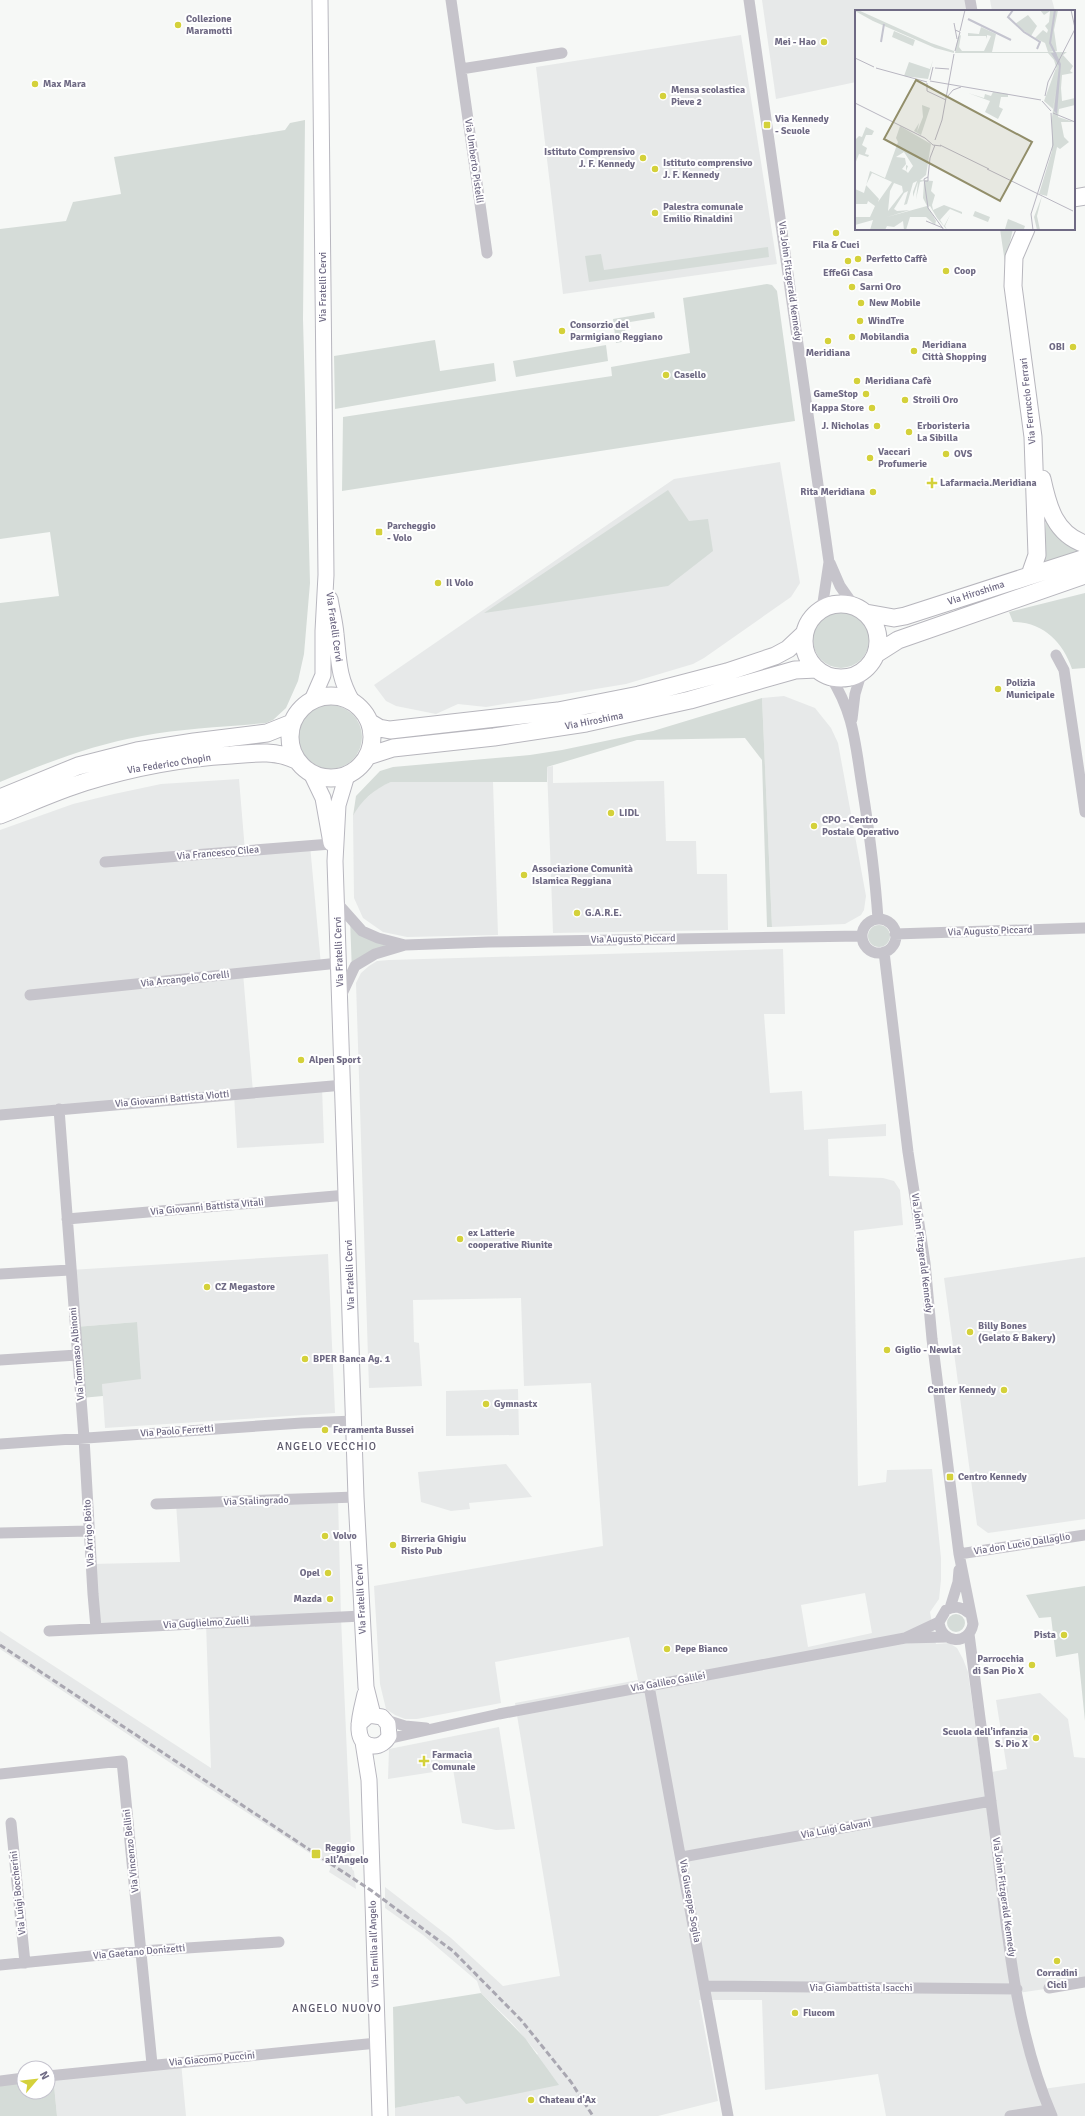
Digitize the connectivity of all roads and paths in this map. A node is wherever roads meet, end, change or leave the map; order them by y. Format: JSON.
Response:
{"nodes":[{"id":1,"x":451,"y":0,"type":"edge"},
{"id":2,"x":749,"y":0,"type":"edge"},
{"id":3,"x":970,"y":0,"type":"edge"},
{"id":4,"x":321,"y":2,"type":"edge"},
{"id":5,"x":972,"y":10,"type":"edge"},
{"id":6,"x":562,"y":53,"type":"dead end"},
{"id":7,"x":461,"y":69,"type":"junction"},
{"id":8,"x":1085,"y":196,"type":"edge"},
{"id":9,"x":1075,"y":198,"type":"edge"},
{"id":10,"x":1026,"y":230,"type":"edge"},
{"id":11,"x":487,"y":253,"type":"dead end"},
{"id":12,"x":1033,"y":437,"type":"junction"},
{"id":13,"x":1085,"y":544,"type":"edge"},
{"id":14,"x":1085,"y":558,"type":"edge"},
{"id":15,"x":829,"y":562,"type":"junction"},
{"id":16,"x":326,"y":575,"type":"junction"},
{"id":17,"x":1030,"y":575,"type":"junction"},
{"id":18,"x":1085,"y":575,"type":"edge"},
{"id":19,"x":1085,"y":588,"type":"edge"},
{"id":20,"x":822,"y":609,"type":"junction"},
{"id":21,"x":860,"y":610,"type":"junction"},
{"id":22,"x":985,"y":610,"type":"junction"},
{"id":23,"x":805,"y":633,"type":"junction"},
{"id":24,"x":876,"y":654,"type":"junction"},
{"id":25,"x":1056,"y":655,"type":"dead end"},
{"id":26,"x":862,"y":671,"type":"junction"},
{"id":27,"x":823,"y":672,"type":"junction"},
{"id":28,"x":313,"y":698,"type":"junction"},
{"id":29,"x":352,"y":701,"type":"junction"},
{"id":30,"x":852,"y":721,"type":"junction"},
{"id":31,"x":369,"y":722,"type":"junction"},
{"id":32,"x":292,"y":723,"type":"junction"},
{"id":33,"x":368,"y":756,"type":"junction"},
{"id":34,"x":296,"y":760,"type":"junction"},
{"id":35,"x":312,"y":774,"type":"junction"},
{"id":36,"x":347,"y":775,"type":"junction"},
{"id":37,"x":0,"y":798,"type":"edge"},
{"id":38,"x":1085,"y":812,"type":"edge"},
{"id":39,"x":0,"y":816,"type":"edge"},
{"id":40,"x":331,"y":844,"type":"junction"},
{"id":41,"x":335,"y":861,"type":"junction"},
{"id":42,"x":105,"y":862,"type":"dead end"},
{"id":43,"x":338,"y":904,"type":"junction"},
{"id":44,"x":883,"y":921,"type":"junction"},
{"id":45,"x":1085,"y":928,"type":"edge"},
{"id":46,"x":895,"y":934,"type":"junction"},
{"id":47,"x":862,"y":936,"type":"junction"},
{"id":48,"x":405,"y":945,"type":"junction"},
{"id":49,"x":884,"y":952,"type":"junction"},
{"id":50,"x":339,"y":963,"type":"junction"},
{"id":51,"x":30,"y":995,"type":"dead end"},
{"id":52,"x":340,"y":996,"type":"junction"},
{"id":53,"x":344,"y":1085,"type":"junction"},
{"id":54,"x":59,"y":1109,"type":"junction"},
{"id":55,"x":0,"y":1115,"type":"edge"},
{"id":56,"x":347,"y":1195,"type":"junction"},
{"id":57,"x":66,"y":1219,"type":"junction"},
{"id":58,"x":70,"y":1270,"type":"junction"},
{"id":59,"x":0,"y":1274,"type":"edge"},
{"id":60,"x":77,"y":1355,"type":"junction"},
{"id":61,"x":0,"y":1360,"type":"edge"},
{"id":62,"x":355,"y":1421,"type":"junction"},
{"id":63,"x":84,"y":1438,"type":"junction"},
{"id":64,"x":0,"y":1444,"type":"edge"},
{"id":65,"x":356,"y":1497,"type":"junction"},
{"id":66,"x":156,"y":1504,"type":"dead end"},
{"id":67,"x":89,"y":1531,"type":"junction"},
{"id":68,"x":0,"y":1533,"type":"edge"},
{"id":69,"x":1085,"y":1535,"type":"edge"},
{"id":70,"x":959,"y":1554,"type":"junction"},
{"id":71,"x":950,"y":1608,"type":"junction"},
{"id":72,"x":969,"y":1613,"type":"junction"},
{"id":73,"x":362,"y":1616,"type":"junction"},
{"id":74,"x":940,"y":1622,"type":"junction"},
{"id":75,"x":96,"y":1628,"type":"junction"},
{"id":76,"x":50,"y":1631,"type":"dead end"},
{"id":77,"x":969,"y":1634,"type":"junction"},
{"id":78,"x":946,"y":1637,"type":"junction"},
{"id":79,"x":905,"y":1638,"type":"junction"},
{"id":80,"x":959,"y":1640,"type":"junction"},
{"id":81,"x":975,"y":1674,"type":"junction"},
{"id":82,"x":649,"y":1686,"type":"junction"},
{"id":83,"x":366,"y":1690,"type":"junction"},
{"id":84,"x":379,"y":1717,"type":"junction"},
{"id":85,"x":359,"y":1724,"type":"junction"},
{"id":86,"x":431,"y":1728,"type":"junction"},
{"id":87,"x":376,"y":1742,"type":"junction"},
{"id":88,"x":0,"y":1774,"type":"edge"},
{"id":89,"x":991,"y":1801,"type":"junction"},
{"id":90,"x":11,"y":1823,"type":"dead end"},
{"id":91,"x":682,"y":1857,"type":"junction"},
{"id":92,"x":279,"y":1942,"type":"dead end"},
{"id":93,"x":141,"y":1951,"type":"junction"},
{"id":94,"x":25,"y":1962,"type":"junction"},
{"id":95,"x":0,"y":1965,"type":"edge"},
{"id":96,"x":1085,"y":1982,"type":"edge"},
{"id":97,"x":705,"y":1986,"type":"junction"},
{"id":98,"x":1049,"y":1988,"type":"dead end"},
{"id":99,"x":1017,"y":1989,"type":"junction"},
{"id":100,"x":377,"y":2043,"type":"junction"},
{"id":101,"x":152,"y":2064,"type":"junction"},
{"id":102,"x":56,"y":2075,"type":"edge"},
{"id":103,"x":16,"y":2079,"type":"edge"},
{"id":104,"x":0,"y":2081,"type":"edge"},
{"id":105,"x":1051,"y":2113,"type":"edge"},
{"id":106,"x":380,"y":2116,"type":"edge"},
{"id":107,"x":728,"y":2116,"type":"edge"},
{"id":108,"x":1010,"y":2116,"type":"edge"}],
"edges":[{"from":1,"to":7,"type":"street","name":"Via Umberto Pistelli"},
{"from":2,"to":15,"type":"street","name":"Via John Fitzgerald Kennedy"},
{"from":3,"to":5,"type":"street"},
{"from":4,"to":16,"type":"main road","name":"Via Fratelli Cervi"},
{"from":6,"to":7,"type":"street"},
{"from":7,"to":11,"type":"street","name":"Via Umberto Pistelli"},
{"from":8,"to":9,"type":"main road"},
{"from":10,"to":12,"type":"main road","name":"Via Ferruccio Ferrari"},
{"from":12,"to":13,"type":"main road"},
{"from":12,"to":17,"type":"main road","name":"Via Ferruccio Ferrari"},
{"from":14,"to":17,"type":"main road","name":"Via Hiroshima"},
{"from":15,"to":20,"type":"street","name":"Via John Fitzgerald Kennedy"},
{"from":15,"to":21,"type":"street","name":"Via John Fitzgerald Kennedy"},
{"from":16,"to":28,"type":"main road","name":"Via Fratelli Cervi"},
{"from":16,"to":29,"type":"main road","name":"Via Fratelli Cervi"},
{"from":17,"to":21,"type":"main road","name":"Via Hiroshima"},
{"from":18,"to":22,"type":"main road","name":"Via Hiroshima"},
{"from":19,"to":22,"type":"main road"},
{"from":20,"to":21,"type":"main road","name":"Via Hiroshima"},
{"from":20,"to":23,"type":"main road","name":"Via Hiroshima"},
{"from":21,"to":24,"type":"main road"},
{"from":22,"to":24,"type":"main road","name":"Via Hiroshima"},
{"from":23,"to":27,"type":"main road"},
{"from":23,"to":31,"type":"main road","name":"Via Hiroshima"},
{"from":24,"to":26,"type":"main road","name":"Via Hiroshima"},
{"from":25,"to":38,"type":"street"},
{"from":26,"to":27,"type":"main road","name":"Via Hiroshima"},
{"from":26,"to":30,"type":"street"},
{"from":27,"to":30,"type":"street"},
{"from":27,"to":33,"type":"main road","name":"Via Hiroshima"},
{"from":28,"to":29,"type":"main road"},
{"from":28,"to":32,"type":"main road","name":"Via Fratelli Cervi"},
{"from":29,"to":31,"type":"main road","name":"Via Fratelli Cervi"},
{"from":30,"to":44,"type":"street"},
{"from":31,"to":33,"type":"main road","name":"Via Fratelli Cervi"},
{"from":32,"to":34,"type":"main road"},
{"from":32,"to":37,"type":"main road","name":"Via Federico Chopin"},
{"from":33,"to":36,"type":"main road"},
{"from":34,"to":35,"type":"main road","name":"Via Fratelli Cervi"},
{"from":34,"to":39,"type":"main road","name":"Via Federico Chopin"},
{"from":35,"to":36,"type":"main road","name":"Via Fratelli Cervi"},
{"from":35,"to":40,"type":"main road","name":"Via Fratelli Cervi"},
{"from":36,"to":41,"type":"main road","name":"Via Fratelli Cervi"},
{"from":40,"to":41,"type":"main road","name":"Via Fratelli Cervi"},
{"from":40,"to":42,"type":"street","name":"Via Francesco Cilea"},
{"from":41,"to":43,"type":"main road","name":"Via Fratelli Cervi"},
{"from":43,"to":48,"type":"street","name":"Via Augusto Piccard"},
{"from":43,"to":50,"type":"main road","name":"Via Fratelli Cervi"},
{"from":44,"to":46,"type":"street"},
{"from":44,"to":47,"type":"street"},
{"from":45,"to":46,"type":"street","name":"Via Augusto Piccard"},
{"from":46,"to":49,"type":"street"},
{"from":47,"to":48,"type":"street","name":"Via Augusto Piccard"},
{"from":47,"to":49,"type":"street"},
{"from":48,"to":52,"type":"street","name":"Via Augusto Piccard"},
{"from":49,"to":70,"type":"street","name":"Via John Fitzgerald Kennedy"},
{"from":50,"to":51,"type":"street","name":"Via Arcangelo Corelli"},
{"from":50,"to":52,"type":"main road","name":"Via Fratelli Cervi"},
{"from":52,"to":53,"type":"main road","name":"Via Fratelli Cervi"},
{"from":53,"to":54,"type":"street","name":"Via Giovanni Battista Viotti"},
{"from":53,"to":56,"type":"main road","name":"Via Fratelli Cervi"},
{"from":54,"to":55,"type":"street","name":"Via Giovanni Battista Viotti"},
{"from":54,"to":57,"type":"street","name":"Via Tommaso Albinoni"},
{"from":56,"to":57,"type":"street","name":"Via Giovanni Battista Vitali"},
{"from":56,"to":62,"type":"main road","name":"Via Fratelli Cervi"},
{"from":57,"to":58,"type":"street","name":"Via Tommaso Albinoni"},
{"from":58,"to":59,"type":"street"},
{"from":58,"to":60,"type":"street","name":"Via Tommaso Albinoni"},
{"from":60,"to":61,"type":"street"},
{"from":60,"to":63,"type":"street","name":"Via Tommaso Albinoni"},
{"from":62,"to":63,"type":"street","name":"Via Paolo Ferretti"},
{"from":62,"to":65,"type":"main road","name":"Via Fratelli Cervi"},
{"from":63,"to":64,"type":"street","name":"Via Paolo Ferretti"},
{"from":63,"to":67,"type":"street","name":"Via Arrigo Boito"},
{"from":65,"to":66,"type":"street","name":"Via Stalingrado"},
{"from":65,"to":73,"type":"main road","name":"Via Fratelli Cervi"},
{"from":67,"to":68,"type":"street"},
{"from":67,"to":75,"type":"street","name":"Via Arrigo Boito"},
{"from":69,"to":70,"type":"street","name":"Via don Lucio Dallaglio"},
{"from":70,"to":71,"type":"street","name":"Via John Fitzgerald Kennedy"},
{"from":70,"to":72,"type":"street","name":"Via John Fitzgerald Kennedy"},
{"from":71,"to":72,"type":"street"},
{"from":71,"to":74,"type":"street","name":"Via John Fitzgerald Kennedy"},
{"from":72,"to":77,"type":"street","name":"Via John Fitzgerald Kennedy"},
{"from":73,"to":75,"type":"street","name":"Via Guglielmo Zuelli"},
{"from":73,"to":83,"type":"main road","name":"Via Fratelli Cervi"},
{"from":74,"to":78,"type":"street"},
{"from":74,"to":79,"type":"street","name":"Via Galileo Galilei"},
{"from":75,"to":76,"type":"street","name":"Via Guglielmo Zuelli"},
{"from":77,"to":80,"type":"street"},
{"from":77,"to":81,"type":"street","name":"Via John Fitzgerald Kennedy"},
{"from":78,"to":79,"type":"street","name":"Via Galileo Galilei"},
{"from":78,"to":80,"type":"street"},
{"from":79,"to":82,"type":"street","name":"Via Galileo Galilei"},
{"from":80,"to":81,"type":"street","name":"Via John Fitzgerald Kennedy"},
{"from":81,"to":89,"type":"street","name":"Via John Fitzgerald Kennedy"},
{"from":82,"to":86,"type":"street","name":"Via Galileo Galilei"},
{"from":82,"to":91,"type":"street","name":"Via Giuseppe Soglia"},
{"from":83,"to":84,"type":"main road","name":"Via Fratelli Cervi"},
{"from":83,"to":85,"type":"main road","name":"Via Fratelli Cervi"},
{"from":84,"to":85,"type":"main road"},
{"from":84,"to":86,"type":"street","name":"Via Galileo Galilei"},
{"from":84,"to":87,"type":"main road"},
{"from":85,"to":87,"type":"main road"},
{"from":86,"to":87,"type":"street","name":"Via Galileo Galilei"},
{"from":87,"to":100,"type":"main road","name":"Via Emilia all'Angelo"},
{"from":88,"to":93,"type":"street","name":"Via Vincenzo Bellini"},
{"from":89,"to":91,"type":"street","name":"Via Luigi Galvani"},
{"from":89,"to":99,"type":"street","name":"Via John Fitzgerald Kennedy"},
{"from":90,"to":94,"type":"street","name":"Via Luigi Boccherini"},
{"from":91,"to":97,"type":"street","name":"Via Giuseppe Soglia"},
{"from":92,"to":93,"type":"street","name":"Via Gaetano Donizetti"},
{"from":93,"to":94,"type":"street","name":"Via Gaetano Donizetti"},
{"from":93,"to":101,"type":"street","name":"Via Vincenzo Bellini"},
{"from":94,"to":95,"type":"street","name":"Via Gaetano Donizetti"},
{"from":96,"to":98,"type":"street"},
{"from":97,"to":99,"type":"street","name":"Via Giambattista Isacchi"},
{"from":97,"to":107,"type":"street","name":"Via Giuseppe Soglia"},
{"from":99,"to":105,"type":"street","name":"Via John Fitzgerald Kennedy"},
{"from":100,"to":101,"type":"street","name":"Via Giacomo Puccini"},
{"from":100,"to":106,"type":"main road","name":"Via Emilia all'Angelo"},
{"from":101,"to":102,"type":"street","name":"Via Giacomo Puccini"},
{"from":103,"to":104,"type":"street"},
{"from":105,"to":108,"type":"street"}]}
